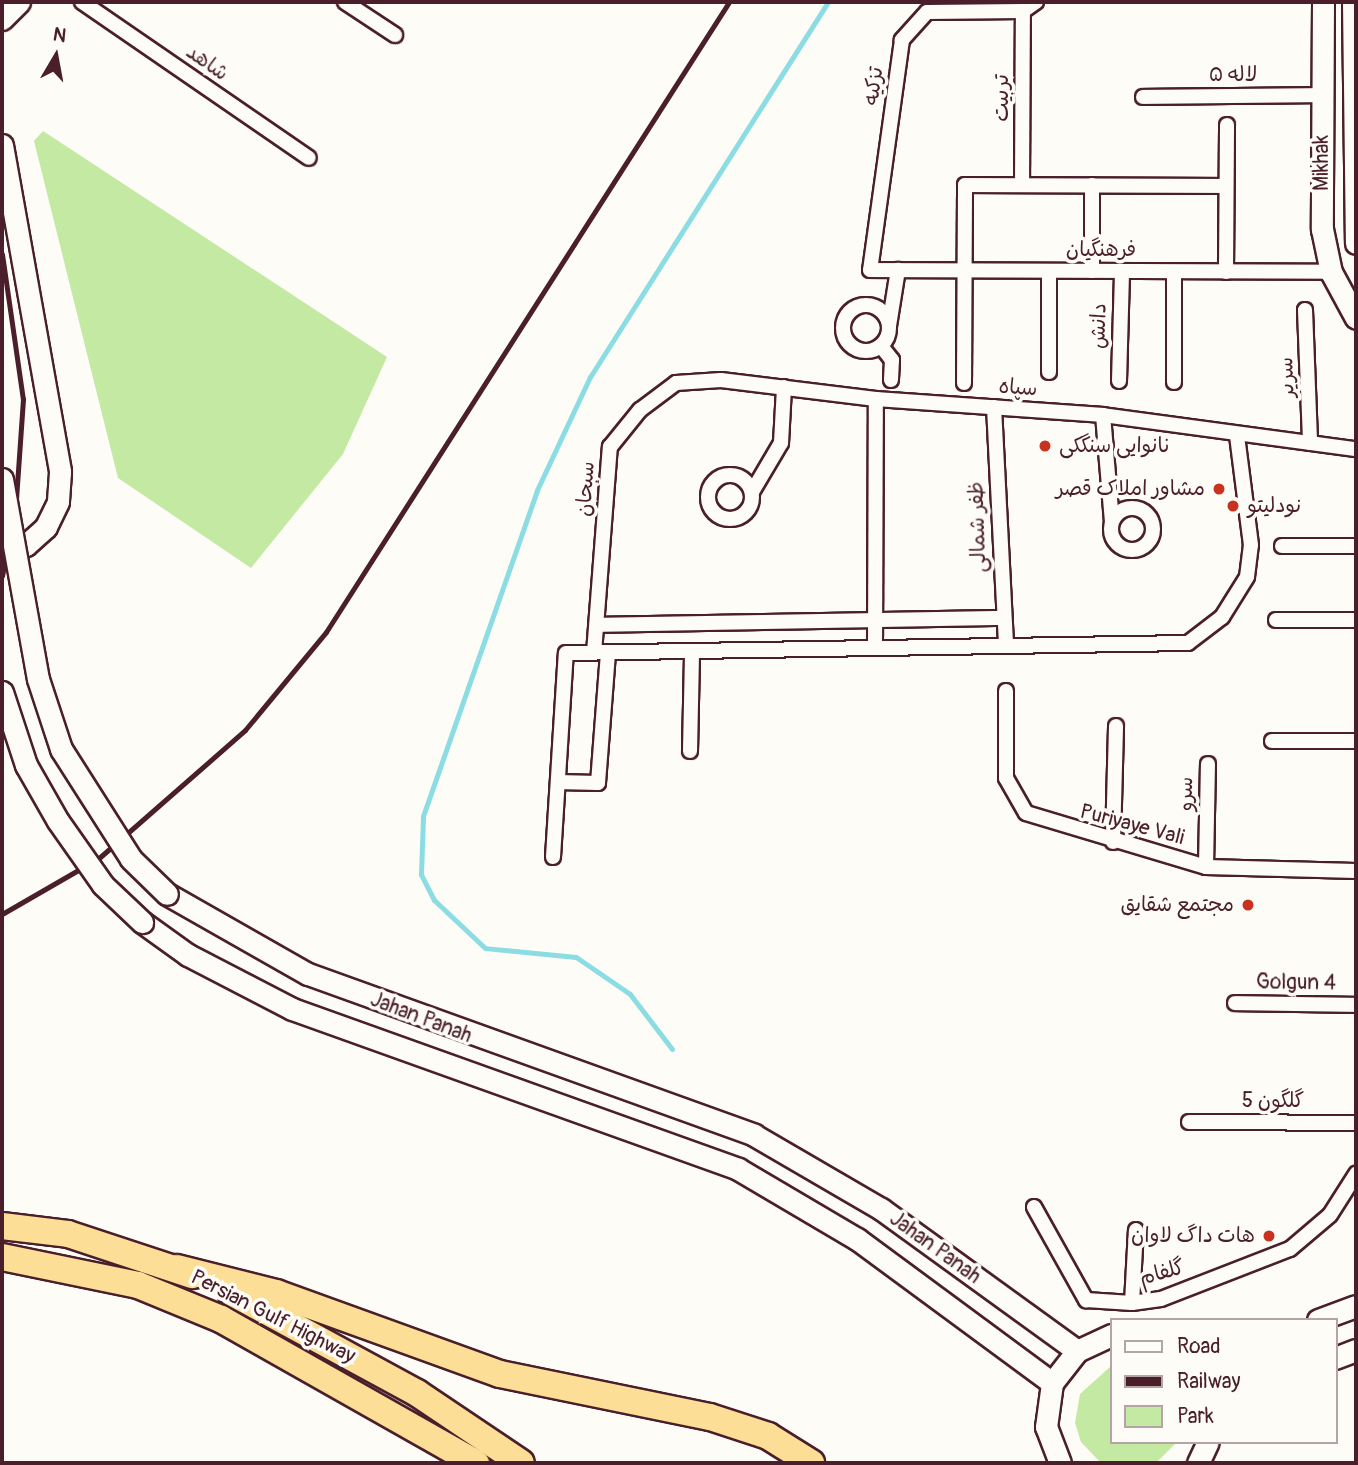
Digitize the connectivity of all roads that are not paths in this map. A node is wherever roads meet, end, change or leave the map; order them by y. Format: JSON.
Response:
{"nodes":[{"id":1,"x":19,"y":2,"type":"edge"},
{"id":2,"x":82,"y":2,"type":"edge"},
{"id":3,"x":345,"y":2,"type":"edge"},
{"id":4,"x":1036,"y":2,"type":"edge"},
{"id":5,"x":1323,"y":2,"type":"edge"},
{"id":6,"x":1353,"y":2,"type":"edge"},
{"id":7,"x":1023,"y":11,"type":"junction"},
{"id":8,"x":2,"y":19,"type":"edge"},
{"id":9,"x":395,"y":36,"type":"dead end"},
{"id":10,"x":1322,"y":95,"type":"junction"},
{"id":11,"x":1143,"y":97,"type":"dead end"},
{"id":12,"x":1227,"y":125,"type":"dead end"},
{"id":13,"x":2,"y":145,"type":"edge"},
{"id":14,"x":309,"y":158,"type":"dead end"},
{"id":15,"x":1354,"y":158,"type":"edge"},
{"id":16,"x":1023,"y":185,"type":"junction"},
{"id":17,"x":1092,"y":185,"type":"junction"},
{"id":18,"x":1227,"y":186,"type":"junction"},
{"id":19,"x":1356,"y":243,"type":"edge"},
{"id":20,"x":870,"y":270,"type":"joint"},
{"id":21,"x":898,"y":270,"type":"junction"},
{"id":22,"x":965,"y":271,"type":"junction"},
{"id":23,"x":1049,"y":271,"type":"junction"},
{"id":24,"x":1092,"y":271,"type":"junction"},
{"id":25,"x":1122,"y":272,"type":"junction"},
{"id":26,"x":1174,"y":272,"type":"junction"},
{"id":27,"x":1226,"y":272,"type":"junction"},
{"id":28,"x":1331,"y":272,"type":"junction"},
{"id":29,"x":1306,"y":310,"type":"dead end"},
{"id":30,"x":1356,"y":318,"type":"edge"},
{"id":31,"x":889,"y":326,"type":"junction"},
{"id":32,"x":881,"y":346,"type":"junction"},
{"id":33,"x":1049,"y":372,"type":"dead end"},
{"id":34,"x":891,"y":380,"type":"dead end"},
{"id":35,"x":1119,"y":381,"type":"dead end"},
{"id":36,"x":1174,"y":382,"type":"dead end"},
{"id":37,"x":676,"y":383,"type":"joint"},
{"id":38,"x":964,"y":383,"type":"dead end"},
{"id":39,"x":784,"y":387,"type":"junction"},
{"id":40,"x":876,"y":399,"type":"junction"},
{"id":41,"x":994,"y":407,"type":"junction"},
{"id":42,"x":1103,"y":415,"type":"junction"},
{"id":43,"x":1237,"y":435,"type":"junction"},
{"id":44,"x":1310,"y":443,"type":"junction"},
{"id":45,"x":1356,"y":449,"type":"edge"},
{"id":46,"x":2,"y":479,"type":"edge"},
{"id":47,"x":752,"y":492,"type":"dead end"},
{"id":48,"x":1112,"y":522,"type":"dead end"},
{"id":49,"x":1282,"y":546,"type":"dead end"},
{"id":50,"x":1356,"y":546,"type":"edge"},
{"id":51,"x":2,"y":554,"type":"edge"},
{"id":52,"x":1003,"y":618,"type":"junction"},
{"id":53,"x":875,"y":620,"type":"junction"},
{"id":54,"x":1276,"y":620,"type":"dead end"},
{"id":55,"x":1356,"y":620,"type":"edge"},
{"id":56,"x":597,"y":625,"type":"junction"},
{"id":57,"x":1006,"y":646,"type":"junction"},
{"id":58,"x":875,"y":648,"type":"junction"},
{"id":59,"x":601,"y":652,"type":"junction"},
{"id":60,"x":692,"y":652,"type":"junction"},
{"id":61,"x":1006,"y":691,"type":"dead end"},
{"id":62,"x":2,"y":692,"type":"edge"},
{"id":63,"x":1116,"y":726,"type":"dead end"},
{"id":64,"x":1272,"y":741,"type":"dead end"},
{"id":65,"x":1356,"y":741,"type":"edge"},
{"id":66,"x":690,"y":751,"type":"dead end"},
{"id":67,"x":1208,"y":764,"type":"dead end"},
{"id":68,"x":558,"y":782,"type":"junction"},
{"id":69,"x":1113,"y":842,"type":"junction"},
{"id":70,"x":553,"y":857,"type":"dead end"},
{"id":71,"x":1206,"y":867,"type":"junction"},
{"id":72,"x":1356,"y":871,"type":"edge"},
{"id":73,"x":1236,"y":1003,"type":"dead end"},
{"id":74,"x":1356,"y":1005,"type":"edge"},
{"id":75,"x":1189,"y":1122,"type":"dead end"},
{"id":76,"x":1356,"y":1123,"type":"edge"},
{"id":77,"x":1356,"y":1174,"type":"edge"},
{"id":78,"x":1034,"y":1207,"type":"dead end"},
{"id":79,"x":2,"y":1226,"type":"edge"},
{"id":80,"x":1136,"y":1230,"type":"dead end"},
{"id":81,"x":2,"y":1257,"type":"edge"},
{"id":82,"x":177,"y":1268,"type":"junction"},
{"id":83,"x":1132,"y":1303,"type":"junction"},
{"id":84,"x":1356,"y":1306,"type":"edge"},
{"id":85,"x":1323,"y":1318,"type":"edge"},
{"id":86,"x":1110,"y":1335,"type":"edge"},
{"id":87,"x":1356,"y":1350,"type":"edge"},
{"id":88,"x":1077,"y":1351,"type":"junction"},
{"id":89,"x":1337,"y":1357,"type":"edge"},
{"id":90,"x":1052,"y":1382,"type":"junction"},
{"id":91,"x":1207,"y":1444,"type":"edge"},
{"id":92,"x":476,"y":1463,"type":"edge"},
{"id":93,"x":521,"y":1463,"type":"edge"},
{"id":94,"x":811,"y":1463,"type":"edge"},
{"id":95,"x":1060,"y":1463,"type":"edge"},
{"id":96,"x":1198,"y":1463,"type":"edge"}],
"edges":[{"from":1,"to":8,"type":"main road"},
{"from":2,"to":14,"type":"street","name":"شاهد"},
{"from":3,"to":9,"type":"street"},
{"from":4,"to":7,"type":"street"},
{"from":5,"to":10,"type":"main road","name":"Mikhak"},
{"from":6,"to":15,"type":"main road","name":"Mikhak"},
{"from":7,"to":16,"type":"street","name":"تربیت"},
{"from":7,"to":20,"type":"street","name":"تزکیه"},
{"from":10,"to":11,"type":"street","name":"لاله ۵"},
{"from":10,"to":28,"type":"main road","name":"Mikhak"},
{"from":12,"to":18,"type":"street"},
{"from":13,"to":51,"type":"main road"},
{"from":15,"to":19,"type":"main road","name":"Mikhak"},
{"from":16,"to":17,"type":"street"},
{"from":16,"to":22,"type":"street"},
{"from":17,"to":18,"type":"street"},
{"from":17,"to":24,"type":"street"},
{"from":18,"to":27,"type":"street"},
{"from":20,"to":21,"type":"street","name":"فرهنگیان"},
{"from":21,"to":22,"type":"street","name":"فرهنگیان"},
{"from":21,"to":31,"type":"street"},
{"from":22,"to":23,"type":"street","name":"فرهنگیان"},
{"from":22,"to":38,"type":"street"},
{"from":23,"to":24,"type":"street","name":"فرهنگیان"},
{"from":23,"to":33,"type":"street"},
{"from":24,"to":25,"type":"street","name":"فرهنگیان"},
{"from":25,"to":26,"type":"street","name":"فرهنگیان"},
{"from":25,"to":35,"type":"street","name":"دانش"},
{"from":26,"to":27,"type":"street","name":"فرهنگیان"},
{"from":26,"to":36,"type":"street"},
{"from":27,"to":28,"type":"street","name":"فرهنگیان"},
{"from":28,"to":30,"type":"main road","name":"Mikhak"},
{"from":29,"to":44,"type":"street","name":"سریر"},
{"from":31,"to":32,"type":"street"},
{"from":31,"to":32,"type":"street"},
{"from":32,"to":34,"type":"street"},
{"from":37,"to":39,"type":"street","name":"سپاه"},
{"from":37,"to":56,"type":"street","name":"سبحان"},
{"from":39,"to":40,"type":"street","name":"سپاه"},
{"from":39,"to":47,"type":"street"},
{"from":40,"to":41,"type":"street","name":"سپاه"},
{"from":40,"to":53,"type":"street"},
{"from":41,"to":42,"type":"street","name":"سپاه"},
{"from":41,"to":52,"type":"street","name":"ظفر شمالی"},
{"from":42,"to":43,"type":"street","name":"سپاه"},
{"from":42,"to":48,"type":"street"},
{"from":43,"to":44,"type":"street","name":"سپاه"},
{"from":43,"to":57,"type":"street"},
{"from":44,"to":45,"type":"street","name":"سپاه"},
{"from":46,"to":88,"type":"main road","name":"Jahan Panah","bridge":true},
{"from":49,"to":50,"type":"street"},
{"from":52,"to":53,"type":"street"},
{"from":52,"to":57,"type":"street","name":"ظفر شمالی"},
{"from":53,"to":56,"type":"street"},
{"from":53,"to":58,"type":"street"},
{"from":54,"to":55,"type":"street"},
{"from":56,"to":59,"type":"street","name":"سبحان"},
{"from":57,"to":58,"type":"street"},
{"from":58,"to":60,"type":"street"},
{"from":59,"to":60,"type":"street"},
{"from":59,"to":68,"type":"street"},
{"from":59,"to":68,"type":"street","name":"سبحان"},
{"from":60,"to":66,"type":"street"},
{"from":61,"to":69,"type":"street","name":"Puriyaye Vali"},
{"from":62,"to":90,"type":"main road","name":"Jahan Panah","bridge":true},
{"from":63,"to":69,"type":"street"},
{"from":64,"to":65,"type":"street"},
{"from":67,"to":71,"type":"street","name":"سرو"},
{"from":68,"to":70,"type":"street"},
{"from":69,"to":71,"type":"street","name":"Puriyaye Vali"},
{"from":71,"to":72,"type":"street","name":"Puriyaye Vali"},
{"from":73,"to":74,"type":"street","name":"Golgun 4"},
{"from":75,"to":76,"type":"street","name":"گلگون 5"},
{"from":77,"to":83,"type":"street","name":"گلفام"},
{"from":78,"to":83,"type":"street","name":"گلفام"},
{"from":79,"to":82,"type":"highway","name":"Persian Gulf Highway"},
{"from":80,"to":83,"type":"street"},
{"from":81,"to":92,"type":"highway","name":"Persian Gulf Highway"},
{"from":82,"to":93,"type":"highway","name":"Persian Gulf Highway"},
{"from":82,"to":94,"type":"highway"},
{"from":84,"to":85,"type":"main road"},
{"from":86,"to":88,"type":"main road"},
{"from":87,"to":89,"type":"main road"},
{"from":88,"to":90,"type":"main road"},
{"from":90,"to":95,"type":"main road"},
{"from":91,"to":96,"type":"main road"}]}
